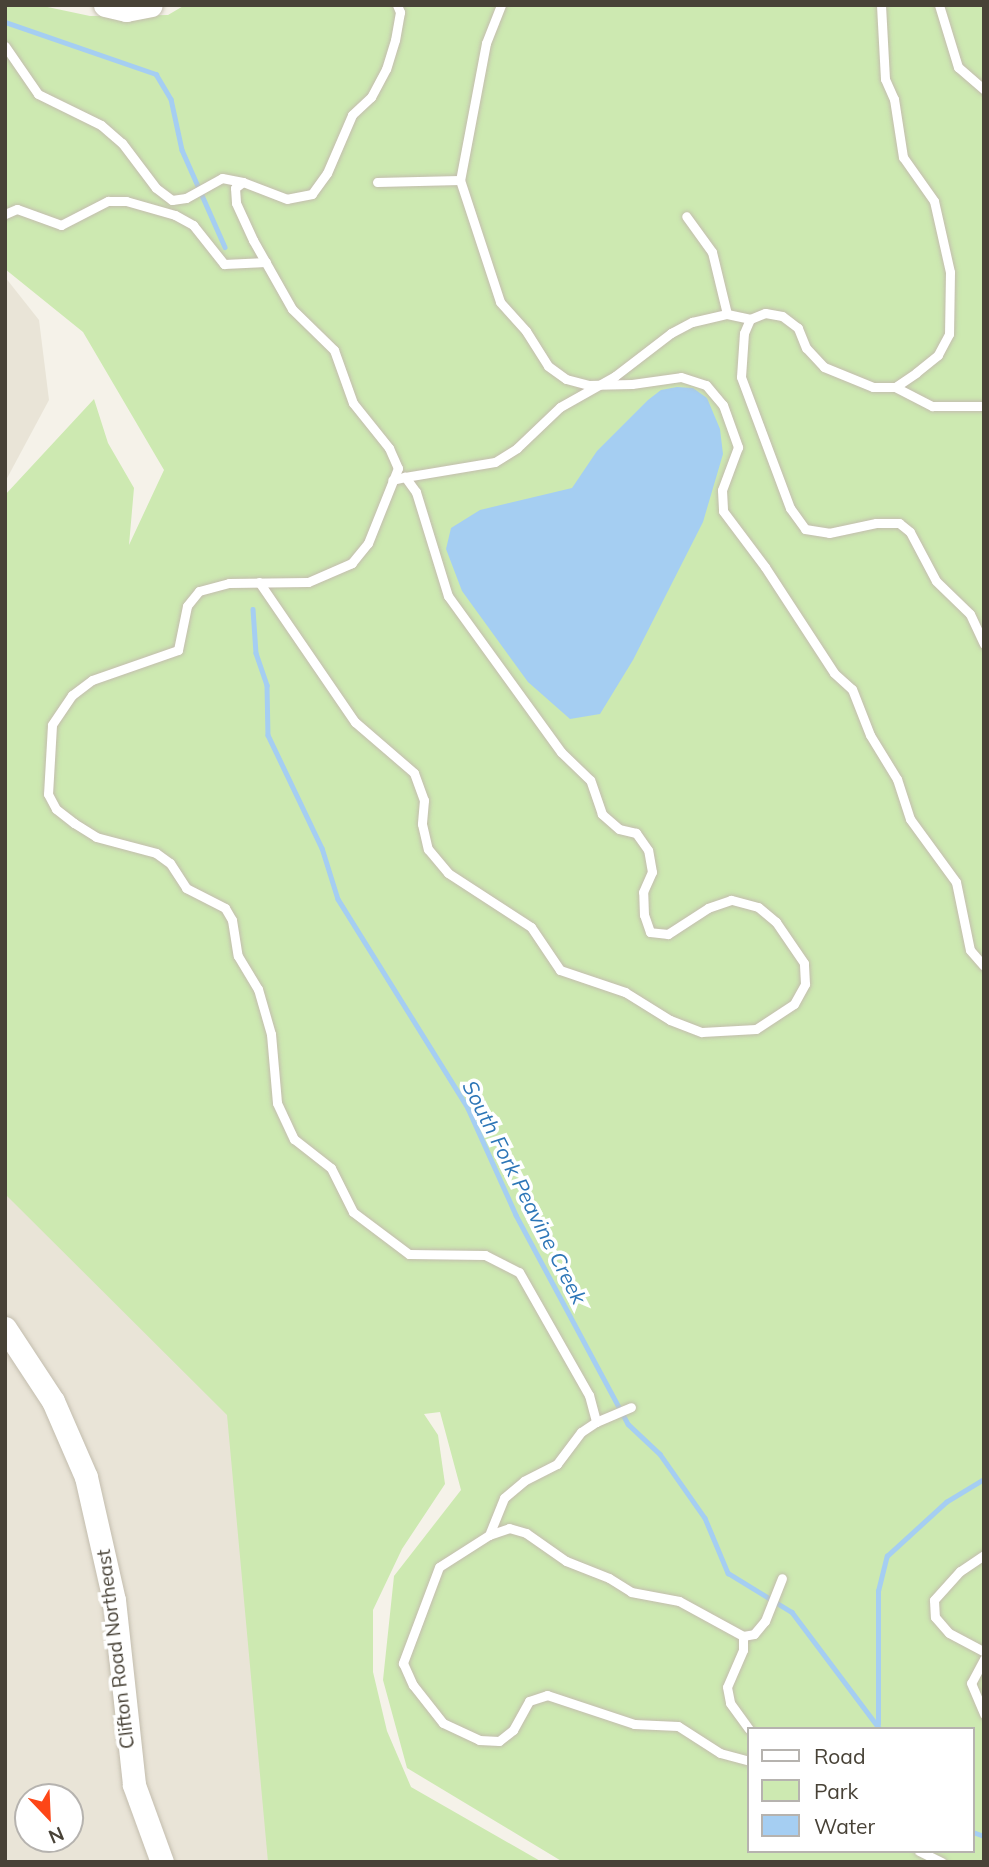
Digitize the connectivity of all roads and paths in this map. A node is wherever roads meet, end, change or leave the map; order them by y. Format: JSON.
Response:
{"nodes":[{"id":1,"x":104,"y":5,"type":"edge"},
{"id":2,"x":151,"y":5,"type":"edge"},
{"id":3,"x":397,"y":5,"type":"edge"},
{"id":4,"x":501,"y":5,"type":"edge"},
{"id":5,"x":881,"y":5,"type":"edge"},
{"id":6,"x":939,"y":5,"type":"edge"},
{"id":7,"x":5,"y":46,"type":"edge"},
{"id":8,"x":984,"y":90,"type":"edge"},
{"id":9,"x":460,"y":180,"type":"junction"},
{"id":10,"x":243,"y":182,"type":"junction"},
{"id":11,"x":377,"y":183,"type":"dead end"},
{"id":12,"x":5,"y":214,"type":"edge"},
{"id":13,"x":686,"y":216,"type":"dead end"},
{"id":14,"x":266,"y":262,"type":"junction"},
{"id":15,"x":727,"y":314,"type":"junction"},
{"id":16,"x":750,"y":319,"type":"junction"},
{"id":17,"x":597,"y":384,"type":"junction"},
{"id":18,"x":895,"y":387,"type":"junction"},
{"id":19,"x":984,"y":406,"type":"edge"},
{"id":20,"x":405,"y":477,"type":"junction"},
{"id":21,"x":393,"y":480,"type":"junction"},
{"id":22,"x":259,"y":582,"type":"junction"},
{"id":23,"x":984,"y":644,"type":"edge"},
{"id":24,"x":984,"y":966,"type":"edge"},
{"id":25,"x":5,"y":1328,"type":"edge"},
{"id":26,"x":631,"y":1406,"type":"dead end"},
{"id":27,"x":596,"y":1422,"type":"junction"},
{"id":28,"x":489,"y":1535,"type":"junction"},
{"id":29,"x":984,"y":1555,"type":"edge"},
{"id":30,"x":782,"y":1578,"type":"dead end"},
{"id":31,"x":743,"y":1636,"type":"junction"},
{"id":32,"x":984,"y":1652,"type":"edge"},
{"id":33,"x":984,"y":1659,"type":"edge"},
{"id":34,"x":984,"y":1714,"type":"edge"},
{"id":35,"x":748,"y":1728,"type":"edge"},
{"id":36,"x":748,"y":1760,"type":"edge"},
{"id":37,"x":923,"y":1853,"type":"edge"},
{"id":38,"x":162,"y":1862,"type":"edge"},
{"id":39,"x":942,"y":1862,"type":"edge"}],
"edges":[{"from":1,"to":2,"type":"street"},
{"from":3,"to":10,"type":"lane"},
{"from":4,"to":9,"type":"lane"},
{"from":5,"to":18,"type":"lane"},
{"from":6,"to":8,"type":"lane"},
{"from":7,"to":10,"type":"lane"},
{"from":9,"to":11,"type":"lane"},
{"from":9,"to":17,"type":"lane"},
{"from":10,"to":14,"type":"lane"},
{"from":12,"to":14,"type":"lane"},
{"from":13,"to":15,"type":"lane"},
{"from":14,"to":21,"type":"lane"},
{"from":15,"to":16,"type":"lane"},
{"from":15,"to":17,"type":"lane"},
{"from":16,"to":18,"type":"lane"},
{"from":16,"to":23,"type":"lane"},
{"from":17,"to":20,"type":"lane"},
{"from":17,"to":24,"type":"lane"},
{"from":18,"to":19,"type":"lane"},
{"from":20,"to":21,"type":"lane"},
{"from":20,"to":22,"type":"lane"},
{"from":21,"to":22,"type":"lane"},
{"from":22,"to":27,"type":"lane"},
{"from":25,"to":38,"type":"street","name":"Clifton Road Northeast"},
{"from":26,"to":27,"type":"lane"},
{"from":27,"to":28,"type":"lane"},
{"from":28,"to":31,"type":"lane"},
{"from":28,"to":36,"type":"lane"},
{"from":29,"to":32,"type":"lane"},
{"from":30,"to":31,"type":"lane"},
{"from":31,"to":35,"type":"lane"},
{"from":33,"to":34,"type":"lane"},
{"from":37,"to":39,"type":"lane"}]}
